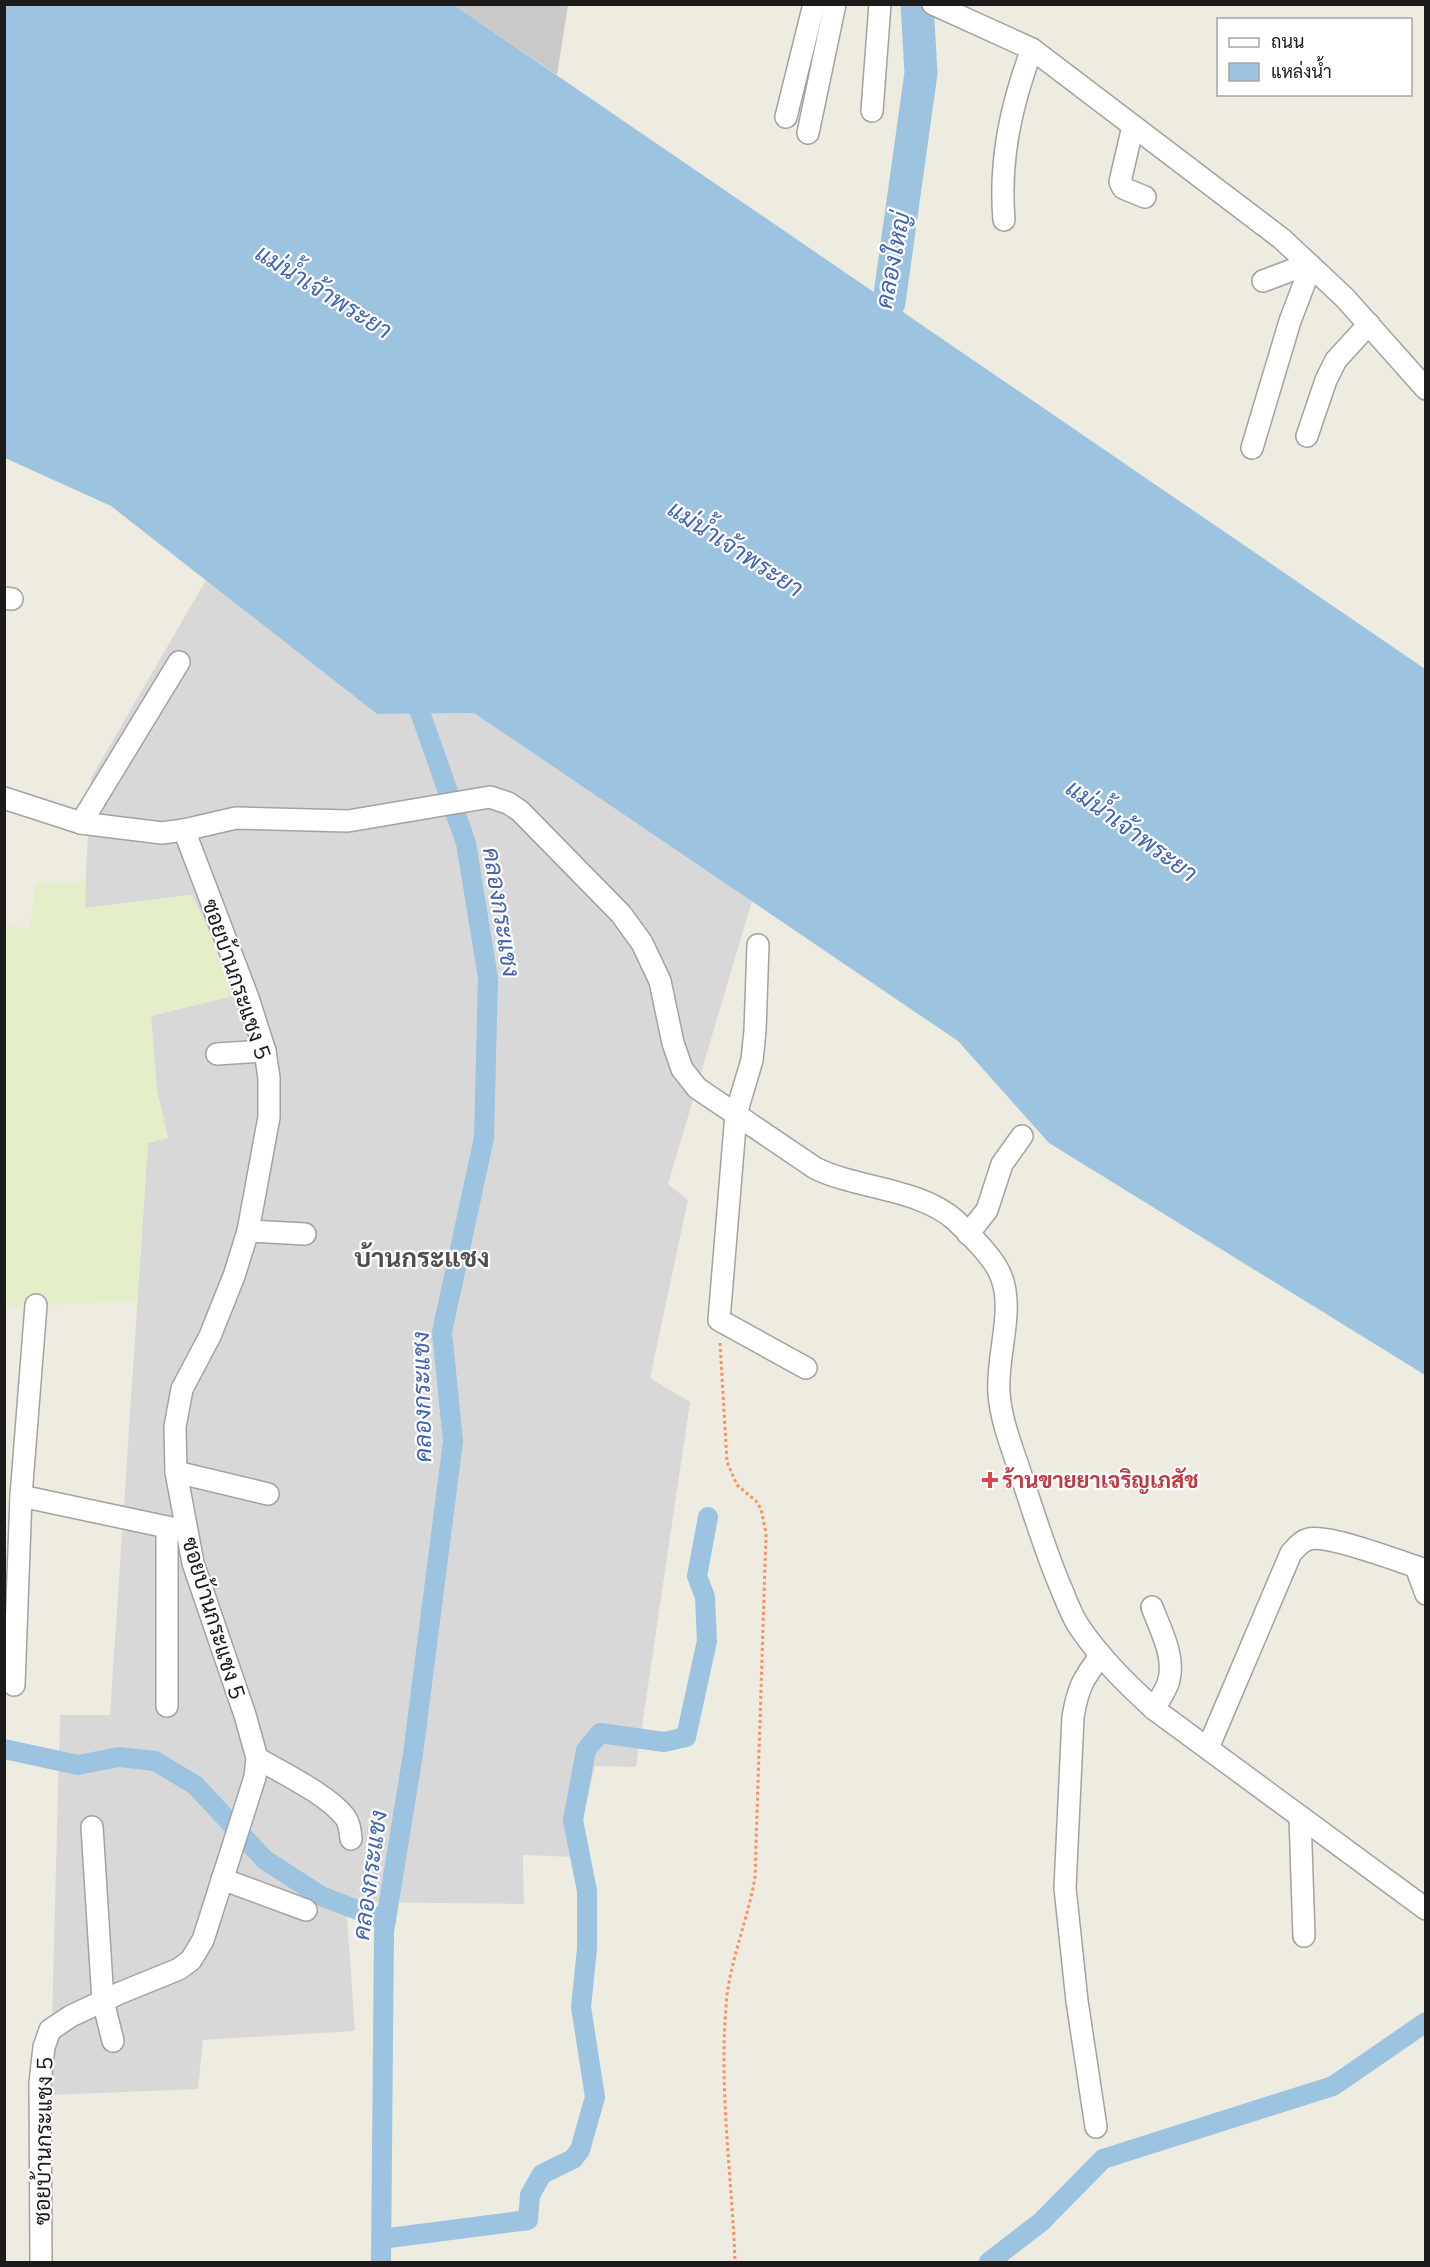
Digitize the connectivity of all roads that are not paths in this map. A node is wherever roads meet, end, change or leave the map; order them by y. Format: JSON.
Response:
{"nodes":[{"id":1,"x":814,"y":4,"type":"edge"},
{"id":2,"x":835,"y":4,"type":"edge"},
{"id":3,"x":880,"y":4,"type":"edge"},
{"id":4,"x":933,"y":4,"type":"edge"},
{"id":5,"x":1032,"y":49,"type":"junction"},
{"id":6,"x":872,"y":111,"type":"dead end"},
{"id":7,"x":786,"y":117,"type":"dead end"},
{"id":8,"x":1133,"y":126,"type":"junction"},
{"id":9,"x":808,"y":133,"type":"dead end"},
{"id":10,"x":1145,"y":197,"type":"dead end"},
{"id":11,"x":1004,"y":220,"type":"dead end"},
{"id":12,"x":1310,"y":267,"type":"junction"},
{"id":13,"x":1263,"y":281,"type":"dead end"},
{"id":14,"x":1369,"y":324,"type":"junction"},
{"id":15,"x":1425,"y":389,"type":"edge"},
{"id":16,"x":1307,"y":436,"type":"dead end"},
{"id":17,"x":1252,"y":448,"type":"dead end"},
{"id":18,"x":179,"y":662,"type":"dead end"},
{"id":19,"x":4,"y":798,"type":"edge"},
{"id":20,"x":81,"y":823,"type":"junction"},
{"id":21,"x":184,"y":831,"type":"junction"},
{"id":22,"x":758,"y":945,"type":"dead end"},
{"id":23,"x":265,"y":1051,"type":"junction"},
{"id":24,"x":217,"y":1054,"type":"dead end"},
{"id":25,"x":736,"y":1114,"type":"junction"},
{"id":26,"x":1022,"y":1136,"type":"dead end"},
{"id":27,"x":248,"y":1231,"type":"junction"},
{"id":28,"x":305,"y":1234,"type":"dead end"},
{"id":29,"x":968,"y":1234,"type":"junction"},
{"id":30,"x":36,"y":1305,"type":"dead end"},
{"id":31,"x":806,"y":1368,"type":"dead end"},
{"id":32,"x":176,"y":1472,"type":"junction"},
{"id":33,"x":268,"y":1494,"type":"dead end"},
{"id":34,"x":21,"y":1496,"type":"junction"},
{"id":35,"x":177,"y":1530,"type":"junction"},
{"id":36,"x":1421,"y":1569,"type":"edge"},
{"id":37,"x":1425,"y":1594,"type":"edge"},
{"id":38,"x":1152,"y":1607,"type":"dead end"},
{"id":39,"x":1101,"y":1655,"type":"junction"},
{"id":40,"x":14,"y":1686,"type":"dead end"},
{"id":41,"x":167,"y":1706,"type":"dead end"},
{"id":42,"x":1154,"y":1709,"type":"junction"},
{"id":43,"x":1208,"y":1748,"type":"junction"},
{"id":44,"x":257,"y":1758,"type":"junction"},
{"id":45,"x":1300,"y":1817,"type":"junction"},
{"id":46,"x":92,"y":1827,"type":"dead end"},
{"id":47,"x":351,"y":1839,"type":"dead end"},
{"id":48,"x":222,"y":1880,"type":"junction"},
{"id":49,"x":1425,"y":1909,"type":"edge"},
{"id":50,"x":306,"y":1910,"type":"dead end"},
{"id":51,"x":1304,"y":1936,"type":"dead end"},
{"id":52,"x":103,"y":2001,"type":"junction"},
{"id":53,"x":113,"y":2041,"type":"dead end"},
{"id":54,"x":1096,"y":2127,"type":"dead end"},
{"id":55,"x":41,"y":2262,"type":"edge"}],
"edges":[{"from":1,"to":7,"type":"street"},
{"from":2,"to":9,"type":"street"},
{"from":3,"to":6,"type":"street"},
{"from":4,"to":5,"type":"street"},
{"from":5,"to":8,"type":"street"},
{"from":5,"to":11,"type":"street"},
{"from":8,"to":10,"type":"street"},
{"from":8,"to":12,"type":"street"},
{"from":12,"to":13,"type":"street"},
{"from":12,"to":14,"type":"street"},
{"from":12,"to":17,"type":"street"},
{"from":14,"to":15,"type":"street"},
{"from":14,"to":16,"type":"street"},
{"from":18,"to":20,"type":"street"},
{"from":19,"to":20,"type":"street"},
{"from":20,"to":21,"type":"street"},
{"from":21,"to":23,"type":"street","name":"ซอยบ้านกระแชง 5"},
{"from":21,"to":25,"type":"street"},
{"from":22,"to":25,"type":"street"},
{"from":23,"to":24,"type":"street"},
{"from":23,"to":27,"type":"street","name":"ซอยบ้านกระแชง 5"},
{"from":25,"to":29,"type":"street"},
{"from":25,"to":31,"type":"street"},
{"from":26,"to":29,"type":"street"},
{"from":27,"to":28,"type":"street"},
{"from":27,"to":32,"type":"street","name":"ซอยบ้านกระแชง 5"},
{"from":29,"to":39,"type":"street"},
{"from":30,"to":34,"type":"street"},
{"from":32,"to":33,"type":"street"},
{"from":32,"to":35,"type":"street","name":"ซอยบ้านกระแชง 5"},
{"from":34,"to":35,"type":"street"},
{"from":34,"to":40,"type":"street"},
{"from":35,"to":41,"type":"street"},
{"from":35,"to":44,"type":"street","name":"ซอยบ้านกระแชง 5"},
{"from":36,"to":37,"type":"street"},
{"from":36,"to":43,"type":"street"},
{"from":38,"to":42,"type":"street"},
{"from":39,"to":42,"type":"street"},
{"from":39,"to":54,"type":"street"},
{"from":42,"to":43,"type":"street"},
{"from":43,"to":45,"type":"street"},
{"from":44,"to":47,"type":"street"},
{"from":44,"to":48,"type":"street","name":"ซอยบ้านกระแชง 5"},
{"from":45,"to":49,"type":"street"},
{"from":45,"to":51,"type":"street"},
{"from":46,"to":52,"type":"street"},
{"from":48,"to":50,"type":"street"},
{"from":48,"to":52,"type":"street","name":"ซอยบ้านกระแชง 5"},
{"from":52,"to":53,"type":"street"},
{"from":52,"to":55,"type":"street","name":"ซอยบ้านกระแชง 5"}]}
